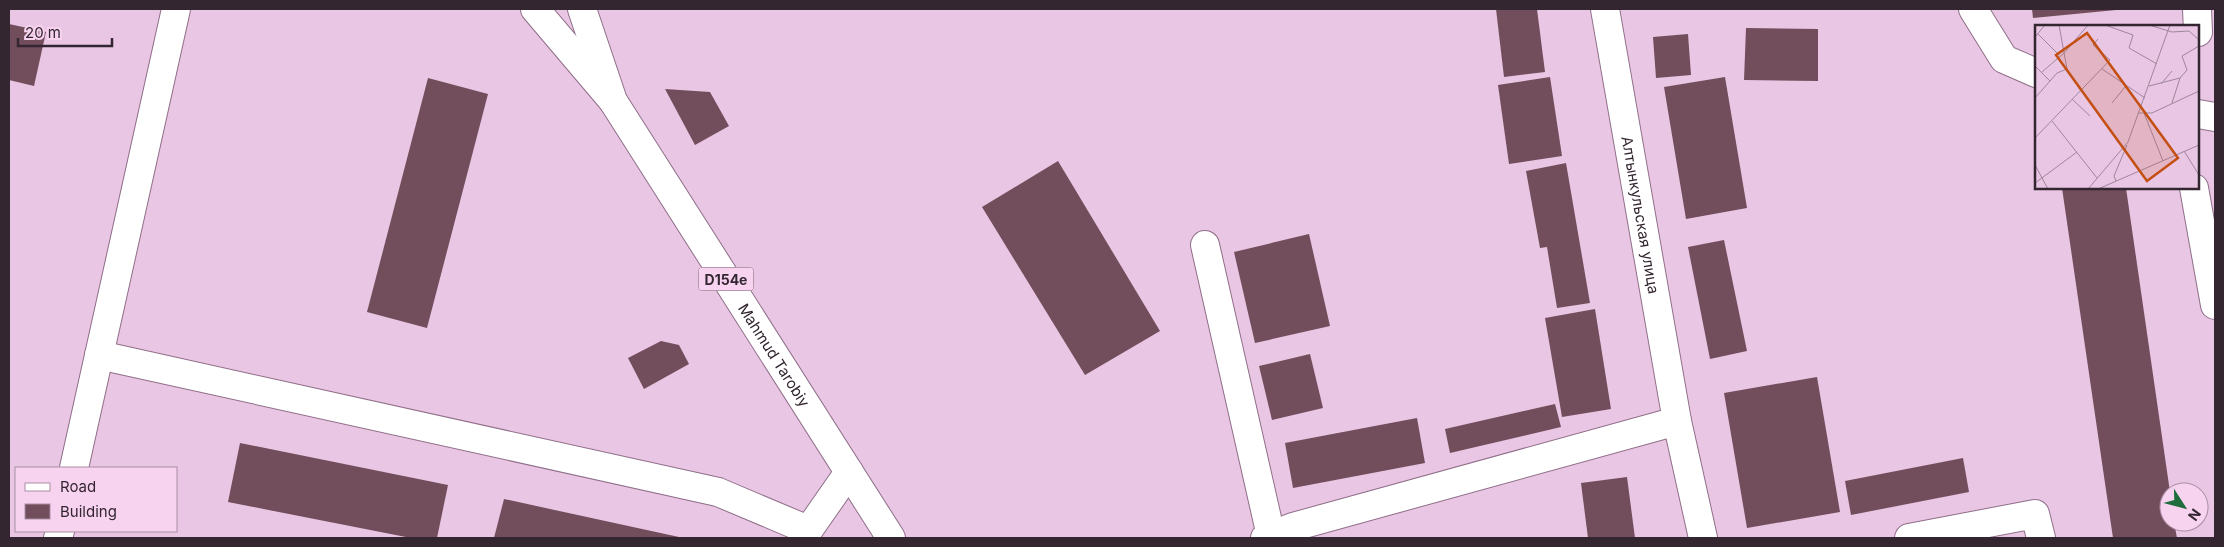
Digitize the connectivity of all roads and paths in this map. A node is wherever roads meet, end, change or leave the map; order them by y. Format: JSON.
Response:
{"nodes":[{"id":1,"x":176,"y":9,"type":"edge"},
{"id":2,"x":535,"y":9,"type":"edge"},
{"id":3,"x":582,"y":9,"type":"edge"},
{"id":4,"x":1605,"y":9,"type":"edge"},
{"id":5,"x":1973,"y":9,"type":"edge"},
{"id":6,"x":2197,"y":9,"type":"edge"},
{"id":7,"x":2198,"y":25,"type":"edge"},
{"id":8,"x":2215,"y":28,"type":"edge"},
{"id":9,"x":2199,"y":31,"type":"edge"},
{"id":10,"x":2035,"y":73,"type":"edge"},
{"id":11,"x":613,"y":101,"type":"junction"},
{"id":12,"x":2199,"y":114,"type":"edge"},
{"id":13,"x":2215,"y":117,"type":"edge"},
{"id":14,"x":2194,"y":189,"type":"edge"},
{"id":15,"x":1205,"y":245,"type":"dead end"},
{"id":16,"x":2215,"y":305,"type":"edge"},
{"id":17,"x":99,"y":355,"type":"junction"},
{"id":18,"x":1677,"y":422,"type":"junction"},
{"id":19,"x":74,"y":467,"type":"edge"},
{"id":20,"x":849,"y":472,"type":"junction"},
{"id":21,"x":805,"y":534,"type":"edge"},
{"id":22,"x":1268,"y":537,"type":"edge"},
{"id":23,"x":891,"y":538,"type":"edge"},
{"id":24,"x":1703,"y":538,"type":"edge"},
{"id":25,"x":1909,"y":538,"type":"edge"},
{"id":26,"x":2041,"y":538,"type":"edge"}],
"edges":[{"from":1,"to":17,"type":"street"},
{"from":2,"to":11,"type":"street"},
{"from":3,"to":11,"type":"street","name":"Mahmud Tarobiy","number":"D154e"},
{"from":4,"to":18,"type":"street","name":"Алтынкульская улица"},
{"from":5,"to":10,"type":"street"},
{"from":6,"to":7,"type":"street"},
{"from":8,"to":9,"type":"street"},
{"from":11,"to":20,"type":"street","name":"Mahmud Tarobiy","number":"D154e"},
{"from":12,"to":13,"type":"street"},
{"from":14,"to":16,"type":"street"},
{"from":15,"to":22,"type":"street"},
{"from":17,"to":19,"type":"street"},
{"from":17,"to":21,"type":"street"},
{"from":18,"to":22,"type":"street"},
{"from":18,"to":24,"type":"street","name":"Алтынкульская улица"},
{"from":20,"to":21,"type":"street"},
{"from":20,"to":23,"type":"street","name":"Mahmud Tarobiy","number":"D154e"},
{"from":25,"to":26,"type":"street"}]}
